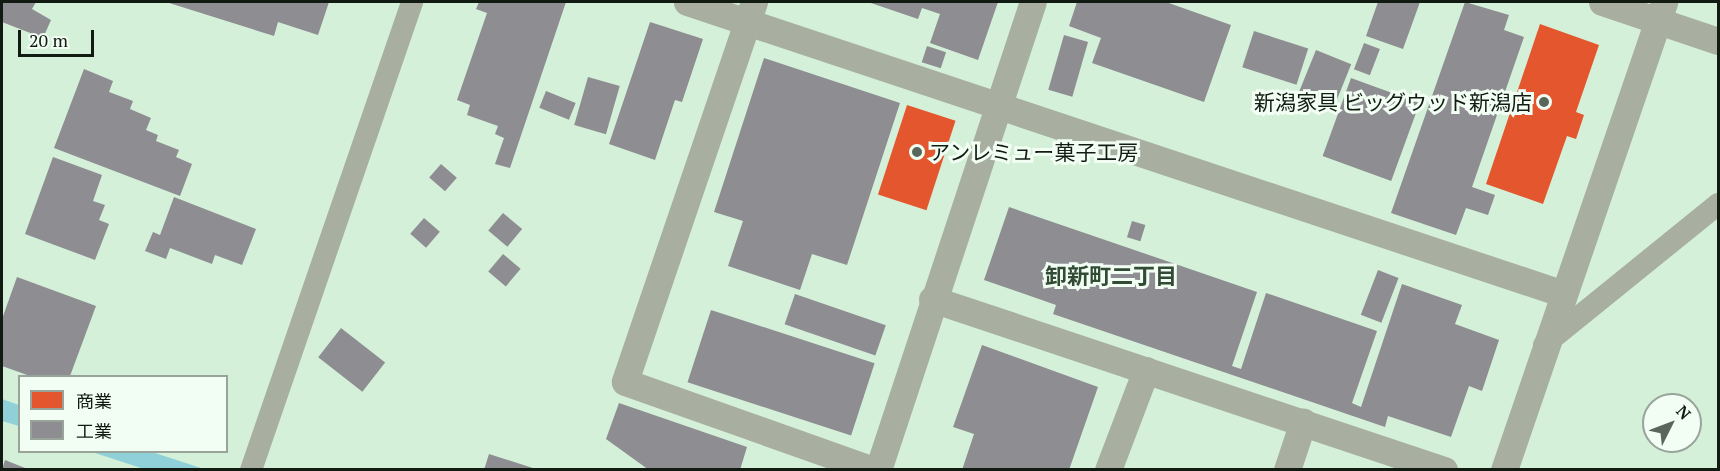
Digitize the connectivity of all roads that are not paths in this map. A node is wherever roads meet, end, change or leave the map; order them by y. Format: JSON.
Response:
{"nodes":[{"id":1,"x":412,"y":2,"type":"edge"},
{"id":2,"x":687,"y":2,"type":"edge"},
{"id":3,"x":1034,"y":2,"type":"edge"},
{"id":4,"x":1602,"y":2,"type":"edge"},
{"id":5,"x":751,"y":11,"type":"edge"},
{"id":6,"x":1661,"y":11,"type":"edge"},
{"id":7,"x":1719,"y":41,"type":"edge"},
{"id":8,"x":999,"y":107,"type":"junction"},
{"id":9,"x":1719,"y":204,"type":"edge"},
{"id":10,"x":1562,"y":293,"type":"junction"},
{"id":11,"x":932,"y":299,"type":"junction"},
{"id":12,"x":1544,"y":345,"type":"junction"},
{"id":13,"x":1146,"y":370,"type":"junction"},
{"id":14,"x":1303,"y":423,"type":"junction"},
{"id":15,"x":251,"y":470,"type":"edge"},
{"id":16,"x":876,"y":470,"type":"edge"},
{"id":17,"x":1108,"y":470,"type":"edge"},
{"id":18,"x":1287,"y":470,"type":"edge"},
{"id":19,"x":1444,"y":470,"type":"edge"},
{"id":20,"x":1504,"y":470,"type":"edge"}],
"edges":[{"from":1,"to":15,"type":"street"},
{"from":2,"to":5,"type":"street"},
{"from":3,"to":8,"type":"street"},
{"from":4,"to":6,"type":"street"},
{"from":5,"to":8,"type":"street"},
{"from":5,"to":16,"type":"street"},
{"from":6,"to":7,"type":"street"},
{"from":6,"to":10,"type":"street"},
{"from":8,"to":10,"type":"street"},
{"from":8,"to":11,"type":"street"},
{"from":9,"to":12,"type":"street"},
{"from":10,"to":12,"type":"street"},
{"from":11,"to":13,"type":"street"},
{"from":11,"to":16,"type":"street"},
{"from":12,"to":20,"type":"street"},
{"from":13,"to":14,"type":"street"},
{"from":13,"to":17,"type":"street"},
{"from":14,"to":18,"type":"street"},
{"from":14,"to":19,"type":"street"}]}
